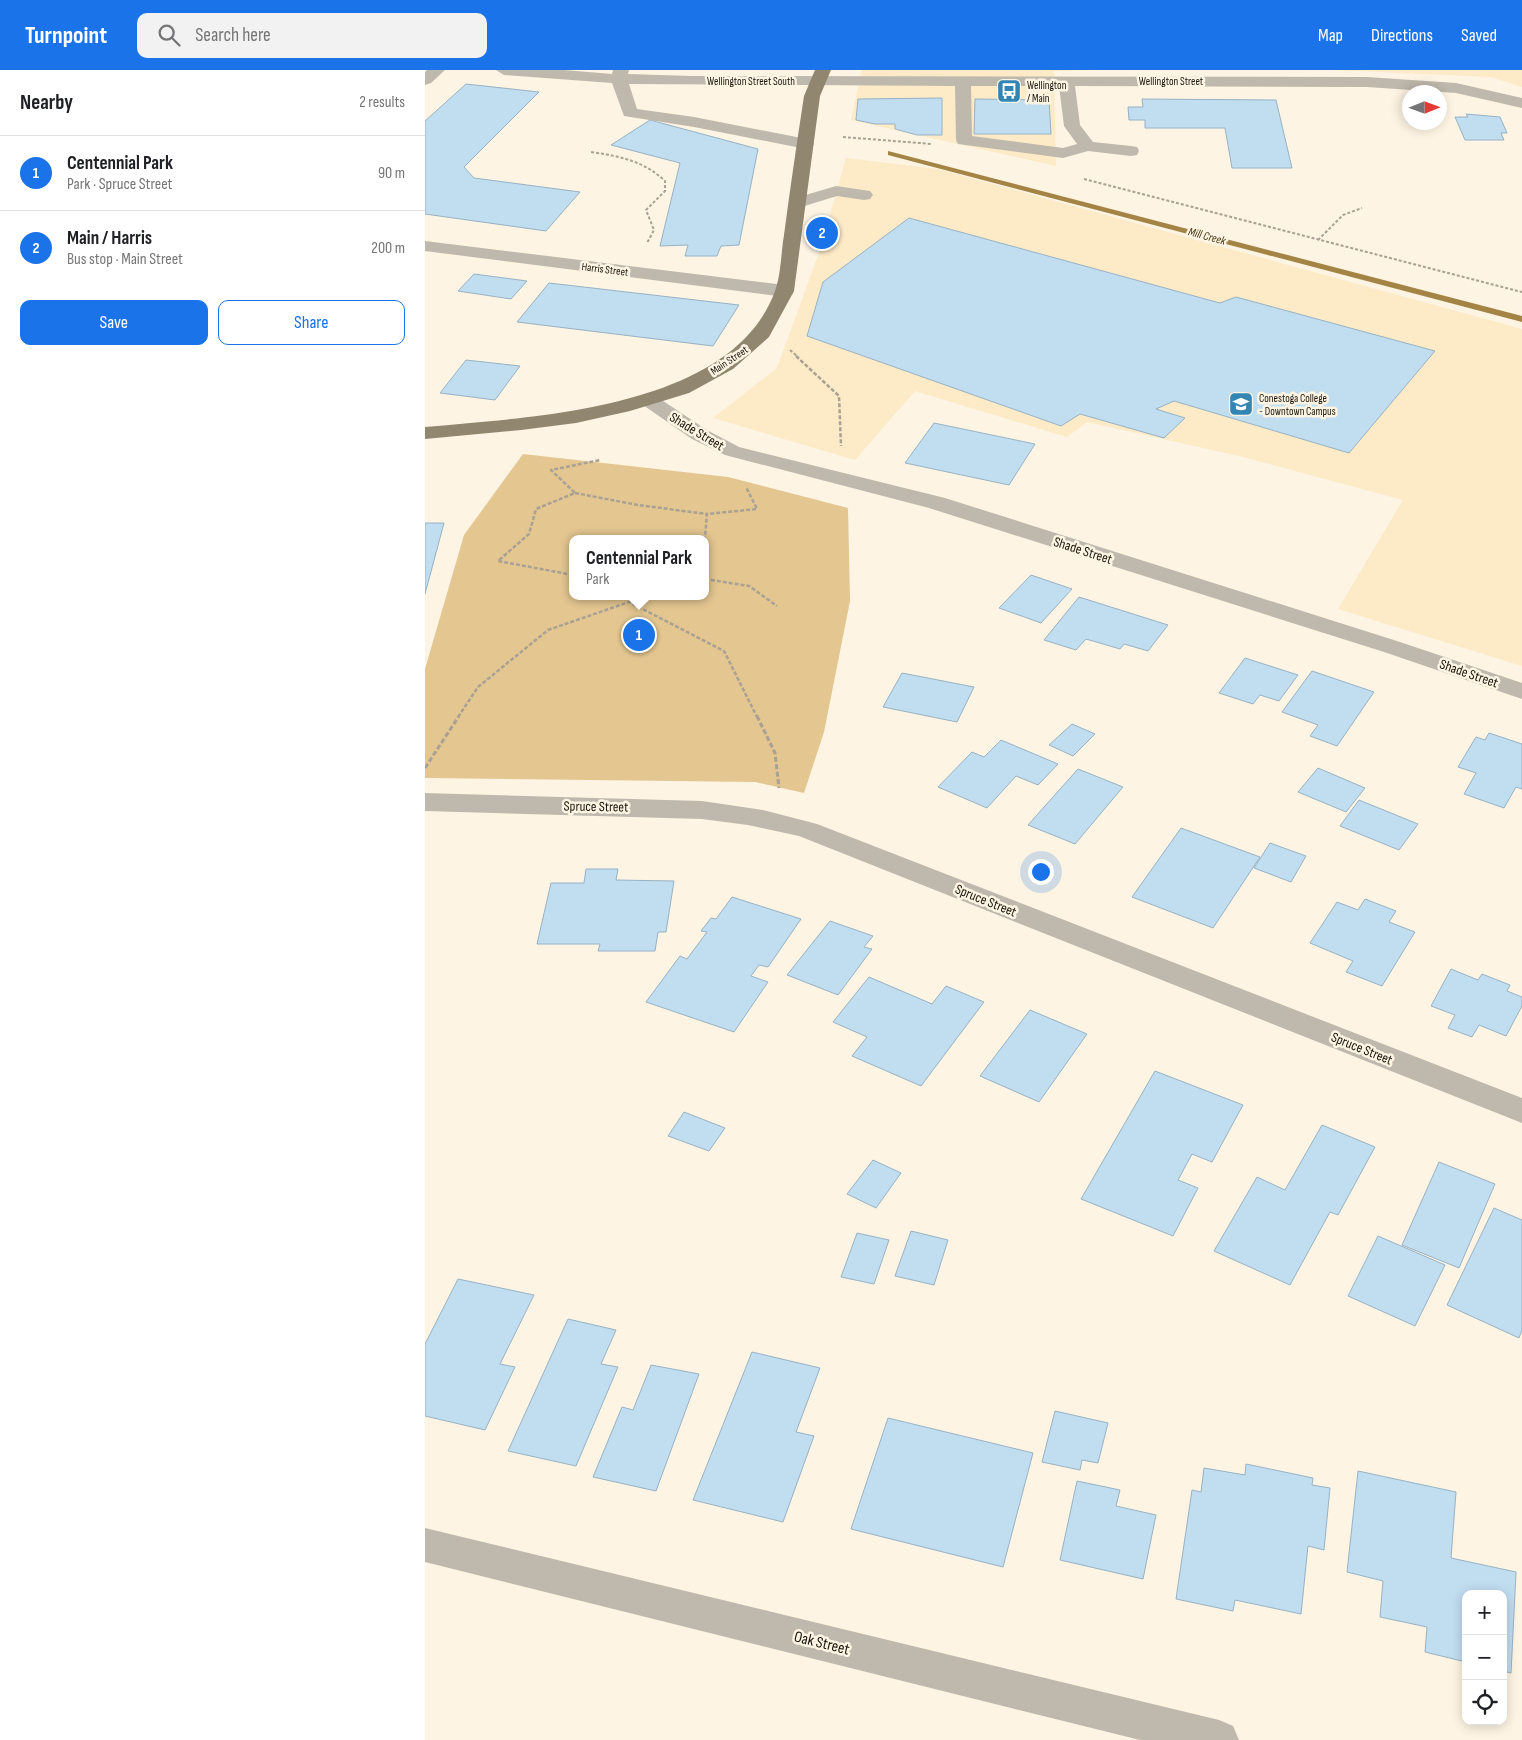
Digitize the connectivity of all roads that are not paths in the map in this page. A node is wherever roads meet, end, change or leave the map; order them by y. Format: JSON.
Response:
{"nodes":[{"id":1,"x":437,"y":70,"type":"edge"},
{"id":2,"x":504,"y":70,"type":"edge"},
{"id":3,"x":620,"y":75,"type":"edge"},
{"id":4,"x":820,"y":76,"type":"edge"},
{"id":5,"x":1273,"y":76,"type":"edge"},
{"id":6,"x":1075,"y":78,"type":"edge"},
{"id":7,"x":425,"y":80,"type":"edge"},
{"id":8,"x":963,"y":81,"type":"junction"},
{"id":9,"x":1522,"y":103,"type":"edge"},
{"id":10,"x":806,"y":144,"type":"junction"},
{"id":11,"x":1088,"y":146,"type":"junction"},
{"id":12,"x":1131,"y":151,"type":"dead end"},
{"id":13,"x":864,"y":194,"type":"dead end"},
{"id":14,"x":798,"y":203,"type":"junction"},
{"id":15,"x":425,"y":246,"type":"edge"},
{"id":16,"x":785,"y":291,"type":"junction"},
{"id":17,"x":650,"y":401,"type":"junction"},
{"id":18,"x":425,"y":433,"type":"edge"},
{"id":19,"x":1522,"y":691,"type":"edge"},
{"id":20,"x":425,"y":802,"type":"edge"},
{"id":21,"x":1522,"y":1111,"type":"edge"},
{"id":22,"x":425,"y":1544,"type":"edge"},
{"id":23,"x":1181,"y":1735,"type":"edge"},
{"id":24,"x":1219,"y":1740,"type":"edge"}],
"edges":[{"from":1,"to":7,"type":"street"},
{"from":2,"to":3,"type":"street","name":"Wellington Street South"},
{"from":3,"to":4,"type":"street","name":"Wellington Street South"},
{"from":3,"to":10,"type":"street"},
{"from":4,"to":8,"type":"street","name":"Wellington Street"},
{"from":4,"to":10,"type":"main road","name":"Main Street"},
{"from":5,"to":6,"type":"street","name":"Wellington Street"},
{"from":5,"to":9,"type":"street","name":"Wellington Street"},
{"from":6,"to":8,"type":"street","name":"Wellington Street"},
{"from":6,"to":11,"type":"street"},
{"from":8,"to":11,"type":"street"},
{"from":10,"to":14,"type":"main road","name":"Main Street"},
{"from":11,"to":12,"type":"street"},
{"from":13,"to":14,"type":"street"},
{"from":14,"to":16,"type":"main road","name":"Main Street"},
{"from":15,"to":16,"type":"street","name":"Harris Street"},
{"from":16,"to":17,"type":"main road","name":"Main Street"},
{"from":17,"to":18,"type":"main road","name":"Main Street"},
{"from":17,"to":19,"type":"street","name":"Shade Street"},
{"from":20,"to":21,"type":"street","name":"Spruce Street"},
{"from":22,"to":23,"type":"street","name":"Oak Street"},
{"from":23,"to":24,"type":"street","name":"Oak Street"}]}
